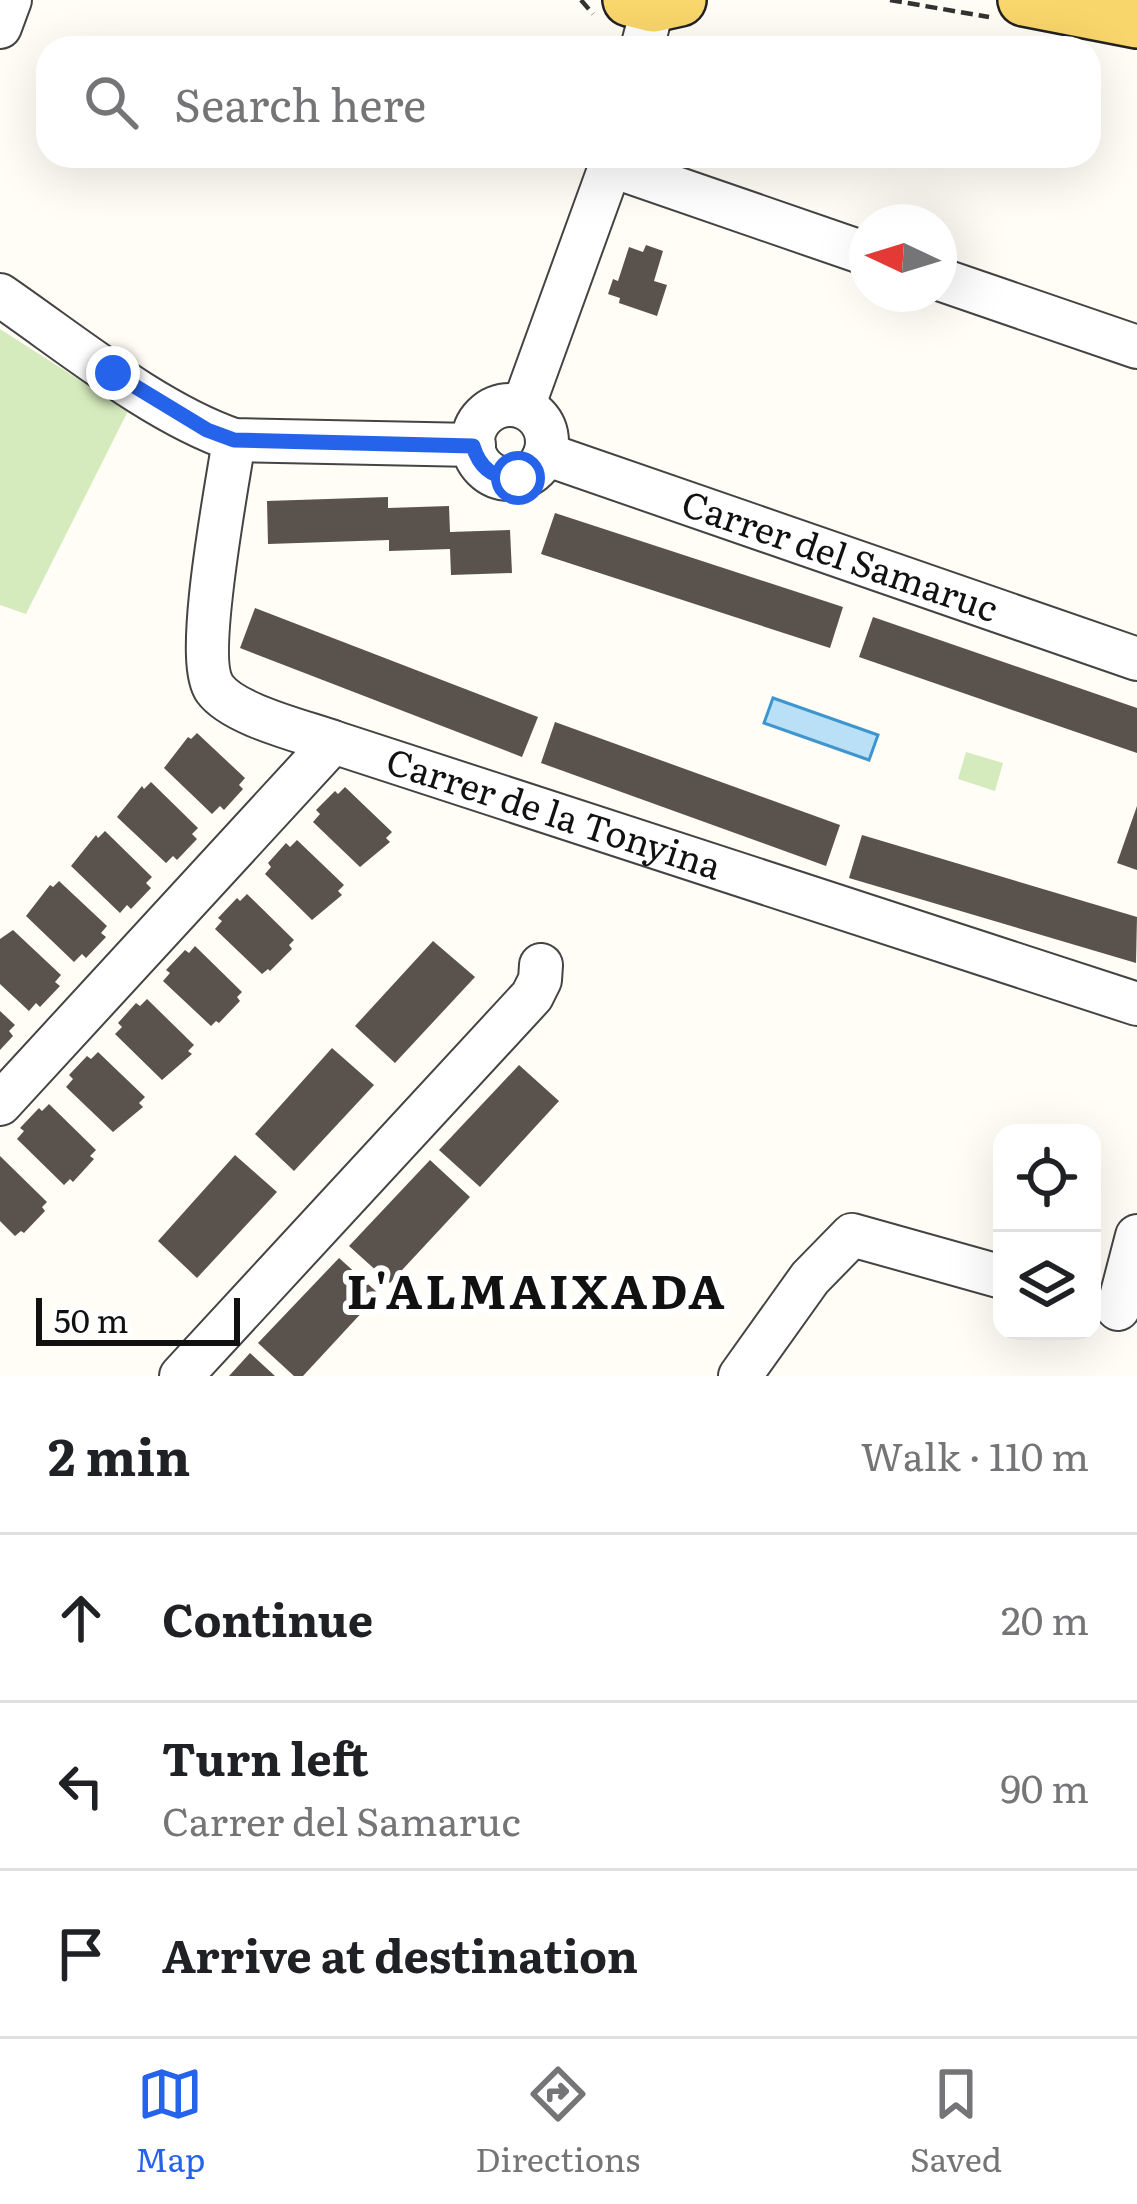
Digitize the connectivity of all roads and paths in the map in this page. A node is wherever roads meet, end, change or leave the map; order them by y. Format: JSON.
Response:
{"nodes":[{"id":1,"x":10,"y":0,"type":"edge"},
{"id":2,"x":1024,"y":0,"type":"edge"},
{"id":3,"x":1137,"y":22,"type":"edge"},
{"id":4,"x":0,"y":27,"type":"edge"},
{"id":5,"x":610,"y":168,"type":"edge"},
{"id":6,"x":632,"y":168,"type":"edge"},
{"id":7,"x":849,"y":247,"type":"edge"},
{"id":8,"x":957,"y":285,"type":"edge"},
{"id":9,"x":0,"y":296,"type":"edge"},
{"id":10,"x":1137,"y":347,"type":"edge"},
{"id":11,"x":523,"y":406,"type":"junction"},
{"id":12,"x":234,"y":440,"type":"junction"},
{"id":13,"x":473,"y":446,"type":"junction"},
{"id":14,"x":545,"y":454,"type":"junction"},
{"id":15,"x":1137,"y":658,"type":"edge"},
{"id":16,"x":333,"y":742,"type":"junction"},
{"id":17,"x":541,"y":965,"type":"dead end"},
{"id":18,"x":1137,"y":1004,"type":"edge"},
{"id":19,"x":0,"y":1105,"type":"edge"},
{"id":20,"x":1137,"y":1236,"type":"edge"},
{"id":21,"x":993,"y":1274,"type":"edge"},
{"id":22,"x":1116,"y":1308,"type":"edge"},
{"id":23,"x":182,"y":1376,"type":"edge"},
{"id":24,"x":740,"y":1376,"type":"edge"}],
"edges":[{"from":1,"to":4,"type":"street"},
{"from":2,"to":3,"type":"main road"},
{"from":5,"to":11,"type":"street"},
{"from":6,"to":7,"type":"street"},
{"from":8,"to":10,"type":"street"},
{"from":9,"to":12,"type":"street"},
{"from":11,"to":13,"type":"street"},
{"from":11,"to":14,"type":"street"},
{"from":12,"to":13,"type":"street"},
{"from":12,"to":16,"type":"street","name":"Carrer de la Tonyina"},
{"from":13,"to":14,"type":"street"},
{"from":14,"to":15,"type":"street","name":"Carrer del Samaruc"},
{"from":16,"to":18,"type":"street","name":"Carrer de la Tonyina"},
{"from":16,"to":19,"type":"street"},
{"from":17,"to":23,"type":"street"},
{"from":20,"to":22,"type":"street"},
{"from":21,"to":24,"type":"street"}]}
